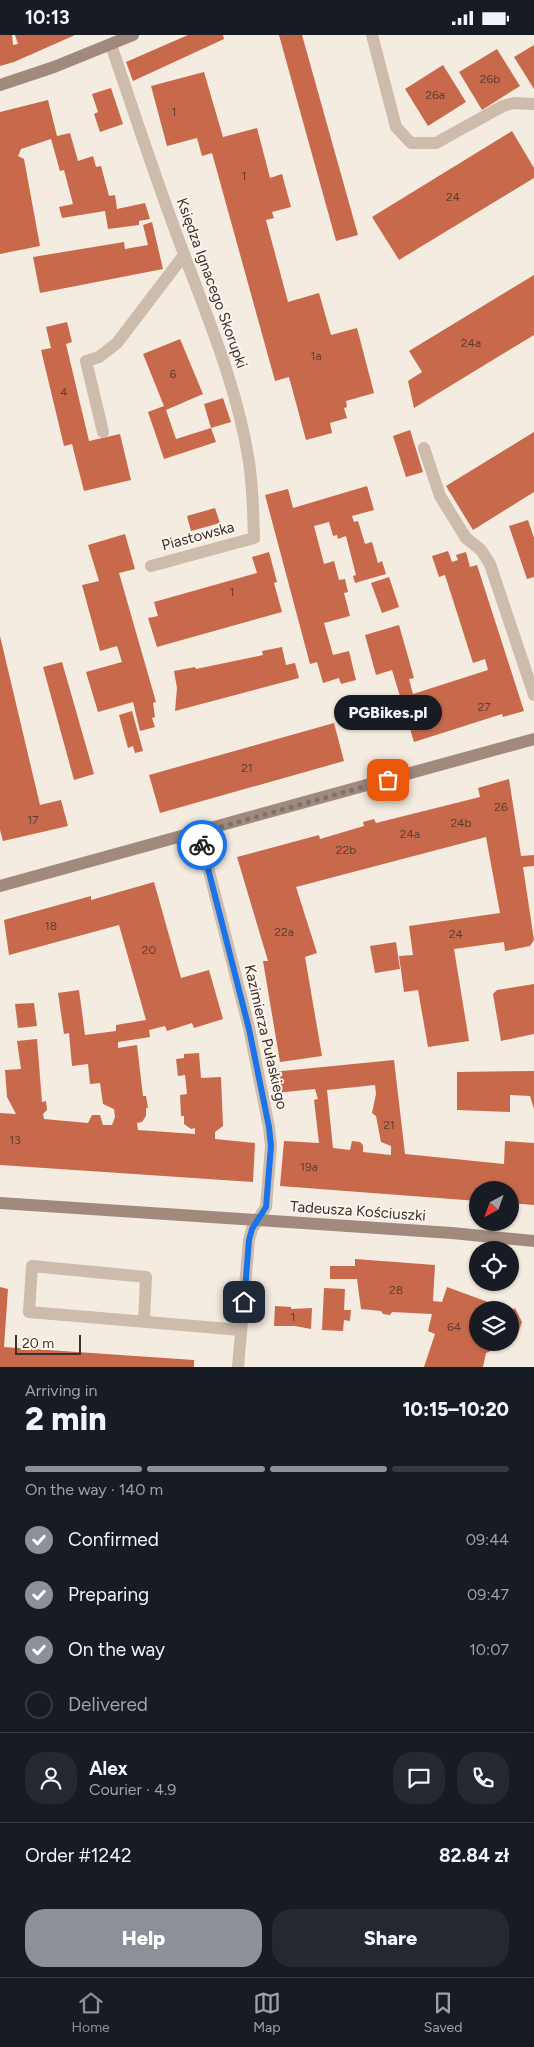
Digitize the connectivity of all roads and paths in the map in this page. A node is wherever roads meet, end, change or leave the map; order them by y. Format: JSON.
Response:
{"nodes":[{"id":1,"x":133,"y":35,"type":"edge"},
{"id":2,"x":372,"y":35,"type":"edge"},
{"id":3,"x":111,"y":45,"type":"junction"},
{"id":4,"x":0,"y":85,"type":"edge"},
{"id":5,"x":534,"y":104,"type":"edge"},
{"id":6,"x":184,"y":255,"type":"junction"},
{"id":7,"x":104,"y":432,"type":"dead end"},
{"id":8,"x":424,"y":448,"type":"dead end"},
{"id":9,"x":254,"y":538,"type":"joint"},
{"id":10,"x":151,"y":566,"type":"dead end"},
{"id":11,"x":534,"y":695,"type":"edge"},
{"id":12,"x":534,"y":739,"type":"edge"},
{"id":13,"x":199,"y":833,"type":"junction"},
{"id":14,"x":0,"y":887,"type":"edge"},
{"id":15,"x":0,"y":1203,"type":"edge"},
{"id":16,"x":257,"y":1220,"type":"junction"},
{"id":17,"x":534,"y":1241,"type":"edge"},
{"id":18,"x":144,"y":1320,"type":"junction"},
{"id":19,"x":241,"y":1330,"type":"junction"},
{"id":20,"x":238,"y":1367,"type":"edge"}],
"edges":[{"from":1,"to":3,"type":"street"},
{"from":2,"to":5,"type":"street"},
{"from":3,"to":4,"type":"street"},
{"from":3,"to":6,"type":"street","name":"Księdza Ignacego Skorupki"},
{"from":6,"to":7,"type":"street"},
{"from":6,"to":9,"type":"street","name":"Księdza Ignacego Skorupki"},
{"from":8,"to":11,"type":"street"},
{"from":9,"to":10,"type":"street","name":"Piastowska"},
{"from":12,"to":13,"type":"street"},
{"from":13,"to":14,"type":"street"},
{"from":13,"to":16,"type":"street","name":"Kazimierza Pułaskiego"},
{"from":15,"to":16,"type":"street","name":"Tadeusza Kościuszki"},
{"from":16,"to":17,"type":"street","name":"Tadeusza Kościuszki"},
{"from":16,"to":19,"type":"street","name":"Kazimierza Pułaskiego"},
{"from":18,"to":18,"type":"street"},
{"from":18,"to":19,"type":"street"},
{"from":19,"to":20,"type":"street","name":"Kazimierza Pułaskiego"}]}
